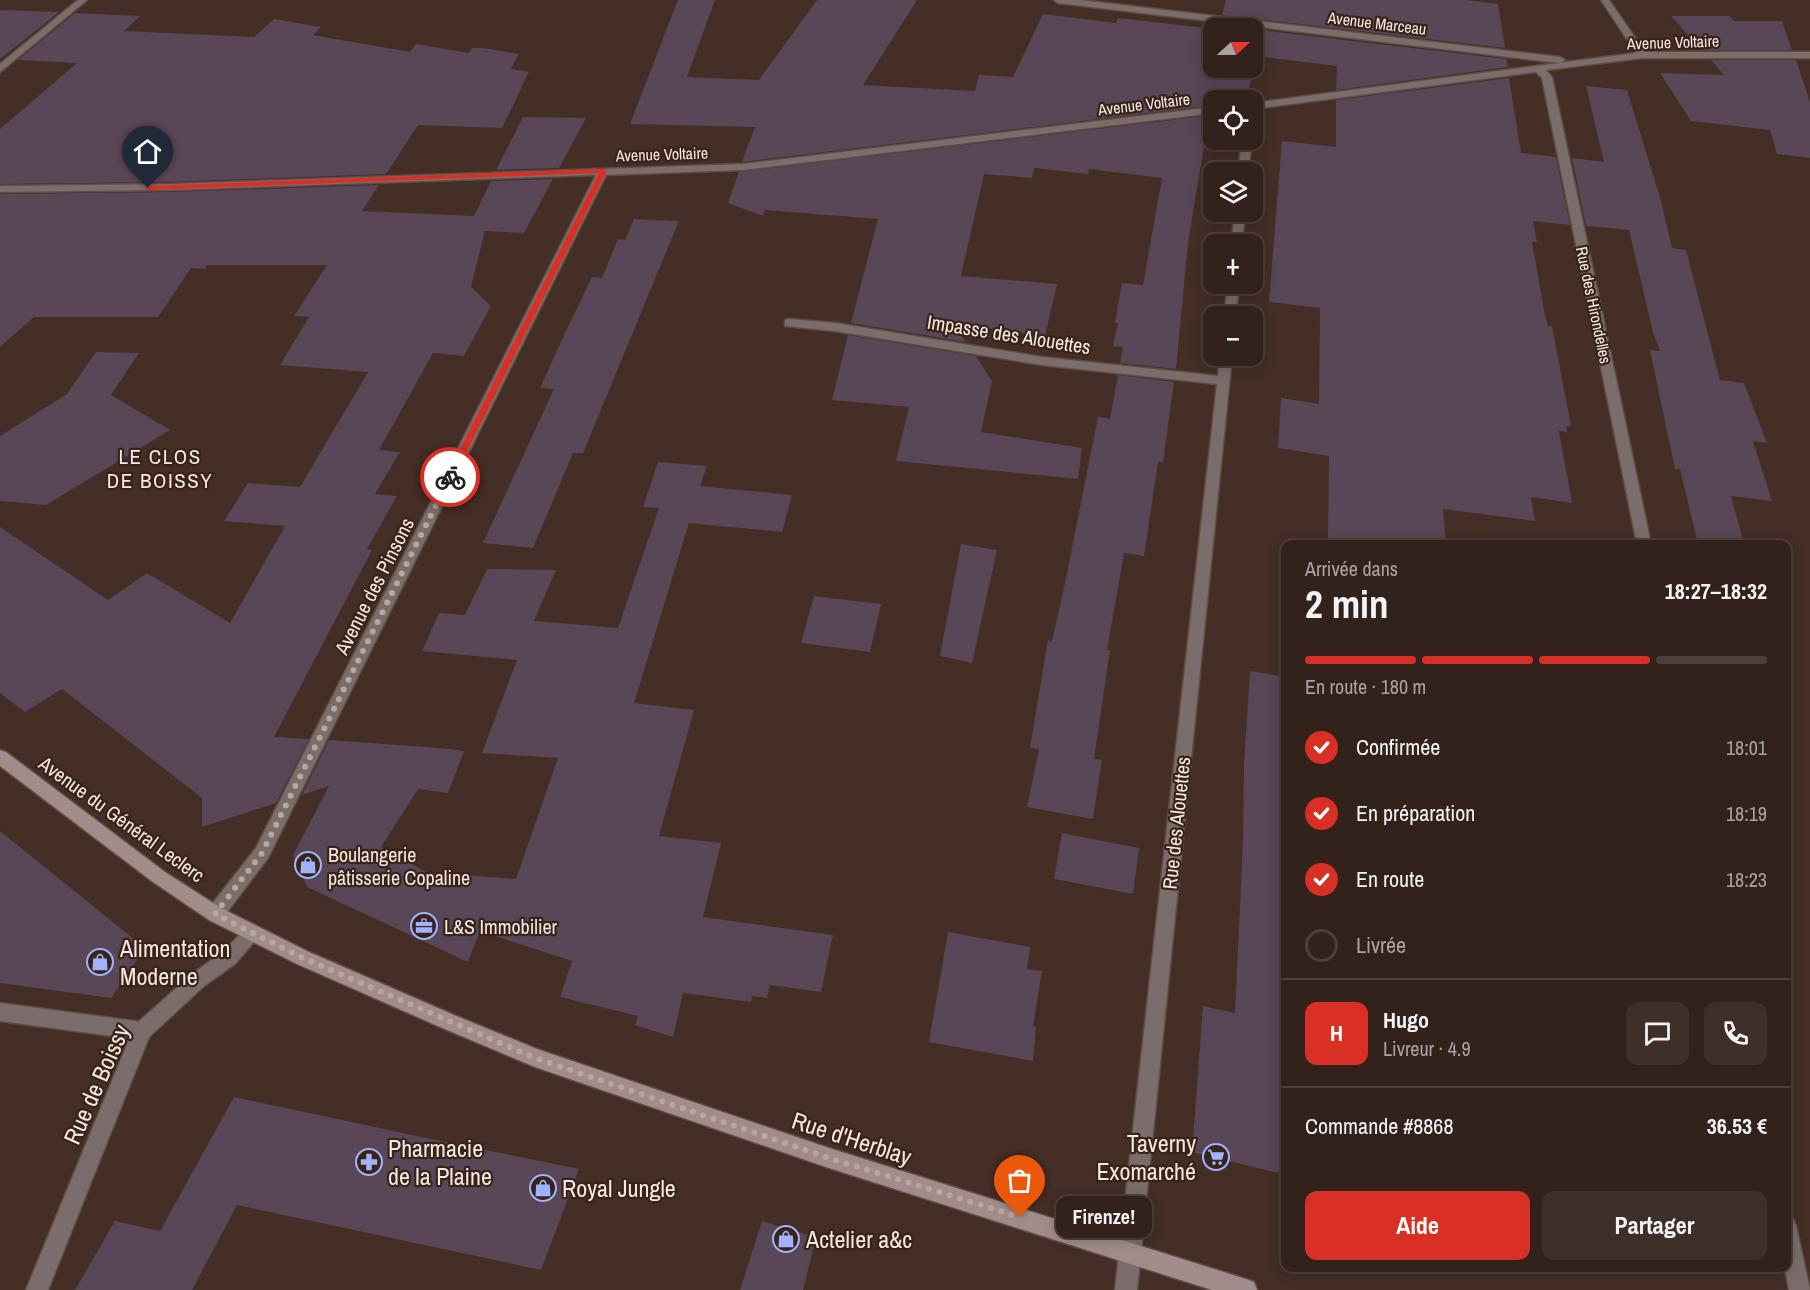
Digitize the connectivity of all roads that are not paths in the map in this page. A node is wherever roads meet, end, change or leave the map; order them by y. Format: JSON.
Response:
{"nodes":[{"id":1,"x":84,"y":0,"type":"edge"},
{"id":2,"x":1059,"y":0,"type":"edge"},
{"id":3,"x":1605,"y":0,"type":"edge"},
{"id":4,"x":1642,"y":55,"type":"junction"},
{"id":5,"x":1810,"y":55,"type":"edge"},
{"id":6,"x":1584,"y":63,"type":"junction"},
{"id":7,"x":0,"y":69,"type":"edge"},
{"id":8,"x":1539,"y":69,"type":"junction"},
{"id":9,"x":1263,"y":105,"type":"edge"},
{"id":10,"x":1203,"y":111,"type":"edge"},
{"id":11,"x":603,"y":171,"type":"junction"},
{"id":12,"x":0,"y":189,"type":"edge"},
{"id":13,"x":789,"y":323,"type":"dead end"},
{"id":14,"x":1225,"y":366,"type":"edge"},
{"id":15,"x":1224,"y":381,"type":"junction"},
{"id":16,"x":1643,"y":540,"type":"edge"},
{"id":17,"x":0,"y":757,"type":"edge"},
{"id":18,"x":215,"y":914,"type":"junction"},
{"id":19,"x":252,"y":934,"type":"junction"},
{"id":20,"x":0,"y":1012,"type":"edge"},
{"id":21,"x":447,"y":1021,"type":"joint"},
{"id":22,"x":142,"y":1031,"type":"junction"},
{"id":23,"x":1791,"y":1249,"type":"edge"},
{"id":24,"x":1130,"y":1253,"type":"junction"},
{"id":25,"x":37,"y":1290,"type":"edge"},
{"id":26,"x":1126,"y":1290,"type":"edge"},
{"id":27,"x":1246,"y":1290,"type":"edge"},
{"id":28,"x":1800,"y":1290,"type":"edge"}],
"edges":[{"from":1,"to":7,"type":"street"},
{"from":2,"to":6,"type":"street","name":"Avenue Marceau"},
{"from":3,"to":4,"type":"street"},
{"from":4,"to":5,"type":"street","name":"Avenue Voltaire"},
{"from":4,"to":6,"type":"street","name":"Avenue Voltaire"},
{"from":6,"to":8,"type":"street","name":"Avenue Voltaire"},
{"from":8,"to":9,"type":"street","name":"Avenue Voltaire"},
{"from":8,"to":16,"type":"street","name":"Rue des Hirondelles"},
{"from":10,"to":11,"type":"street","name":"Avenue Voltaire"},
{"from":11,"to":12,"type":"street","name":"Avenue Voltaire"},
{"from":11,"to":18,"type":"street","name":"Avenue des Pinsons"},
{"from":13,"to":15,"type":"street","name":"Impasse des Alouettes"},
{"from":14,"to":15,"type":"street","name":"Rue des Alouettes"},
{"from":15,"to":24,"type":"street","name":"Rue des Alouettes"},
{"from":17,"to":18,"type":"main road","name":"Avenue du Général Leclerc"},
{"from":18,"to":19,"type":"main road","name":"Avenue du Général Leclerc"},
{"from":19,"to":21,"type":"main road","name":"Avenue du Général Leclerc"},
{"from":19,"to":22,"type":"street","name":"Rue de Boissy"},
{"from":20,"to":22,"type":"street"},
{"from":21,"to":24,"type":"main road","name":"Rue d'Herblay"},
{"from":22,"to":25,"type":"street","name":"Rue de Boissy"},
{"from":23,"to":28,"type":"street"},
{"from":24,"to":26,"type":"street","name":"Rue des Alouettes"},
{"from":24,"to":27,"type":"main road","name":"Rue d'Herblay"}]}
